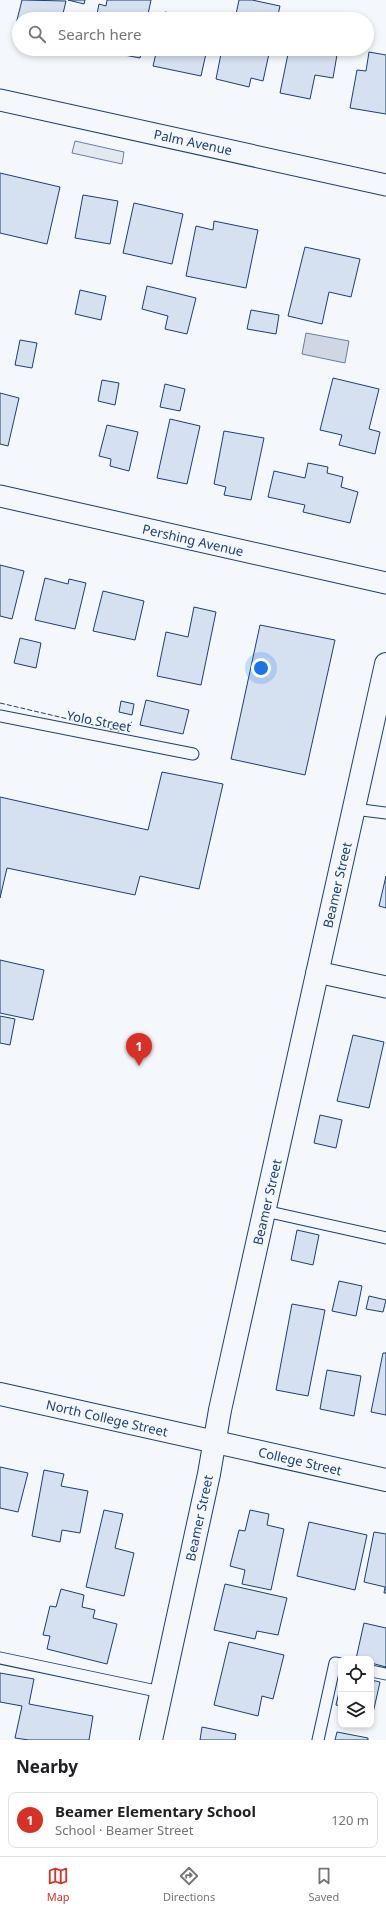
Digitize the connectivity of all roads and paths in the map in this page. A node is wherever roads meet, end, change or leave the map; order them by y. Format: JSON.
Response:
{"nodes":[{"id":1,"x":0,"y":100,"type":"edge"},
{"id":2,"x":386,"y":185,"type":"edge"},
{"id":3,"x":0,"y":496,"type":"edge"},
{"id":4,"x":386,"y":583,"type":"edge"},
{"id":5,"x":386,"y":664,"type":"edge"},
{"id":6,"x":0,"y":716,"type":"edge"},
{"id":7,"x":193,"y":754,"type":"dead end"},
{"id":8,"x":354,"y":809,"type":"junction"},
{"id":9,"x":386,"y":813,"type":"edge"},
{"id":10,"x":318,"y":972,"type":"junction"},
{"id":11,"x":386,"y":987,"type":"edge"},
{"id":12,"x":265,"y":1211,"type":"junction"},
{"id":13,"x":386,"y":1238,"type":"edge"},
{"id":14,"x":0,"y":1394,"type":"edge"},
{"id":15,"x":215,"y":1442,"type":"junction"},
{"id":16,"x":386,"y":1480,"type":"edge"},
{"id":17,"x":0,"y":1658,"type":"edge"},
{"id":18,"x":338,"y":1664,"type":"edge"},
{"id":19,"x":374,"y":1672,"type":"edge"},
{"id":20,"x":386,"y":1674,"type":"edge"},
{"id":21,"x":161,"y":1692,"type":"junction"},
{"id":22,"x":151,"y":1740,"type":"edge"},
{"id":23,"x":318,"y":1740,"type":"edge"}],
"edges":[{"from":1,"to":2,"type":"street","name":"Palm Avenue"},
{"from":3,"to":4,"type":"street","name":"Pershing Avenue"},
{"from":5,"to":8,"type":"street","name":"Beamer Street"},
{"from":6,"to":7,"type":"lane","name":"Yolo Street"},
{"from":8,"to":9,"type":"lane"},
{"from":8,"to":10,"type":"street","name":"Beamer Street"},
{"from":10,"to":11,"type":"street"},
{"from":10,"to":12,"type":"street","name":"Beamer Street"},
{"from":12,"to":13,"type":"lane"},
{"from":12,"to":15,"type":"street","name":"Beamer Street"},
{"from":14,"to":15,"type":"street","name":"North College Street"},
{"from":15,"to":16,"type":"street","name":"College Street"},
{"from":15,"to":21,"type":"street","name":"Beamer Street"},
{"from":17,"to":21,"type":"lane"},
{"from":18,"to":23,"type":"lane"},
{"from":19,"to":20,"type":"lane"},
{"from":21,"to":22,"type":"street","name":"Beamer Street"}]}
